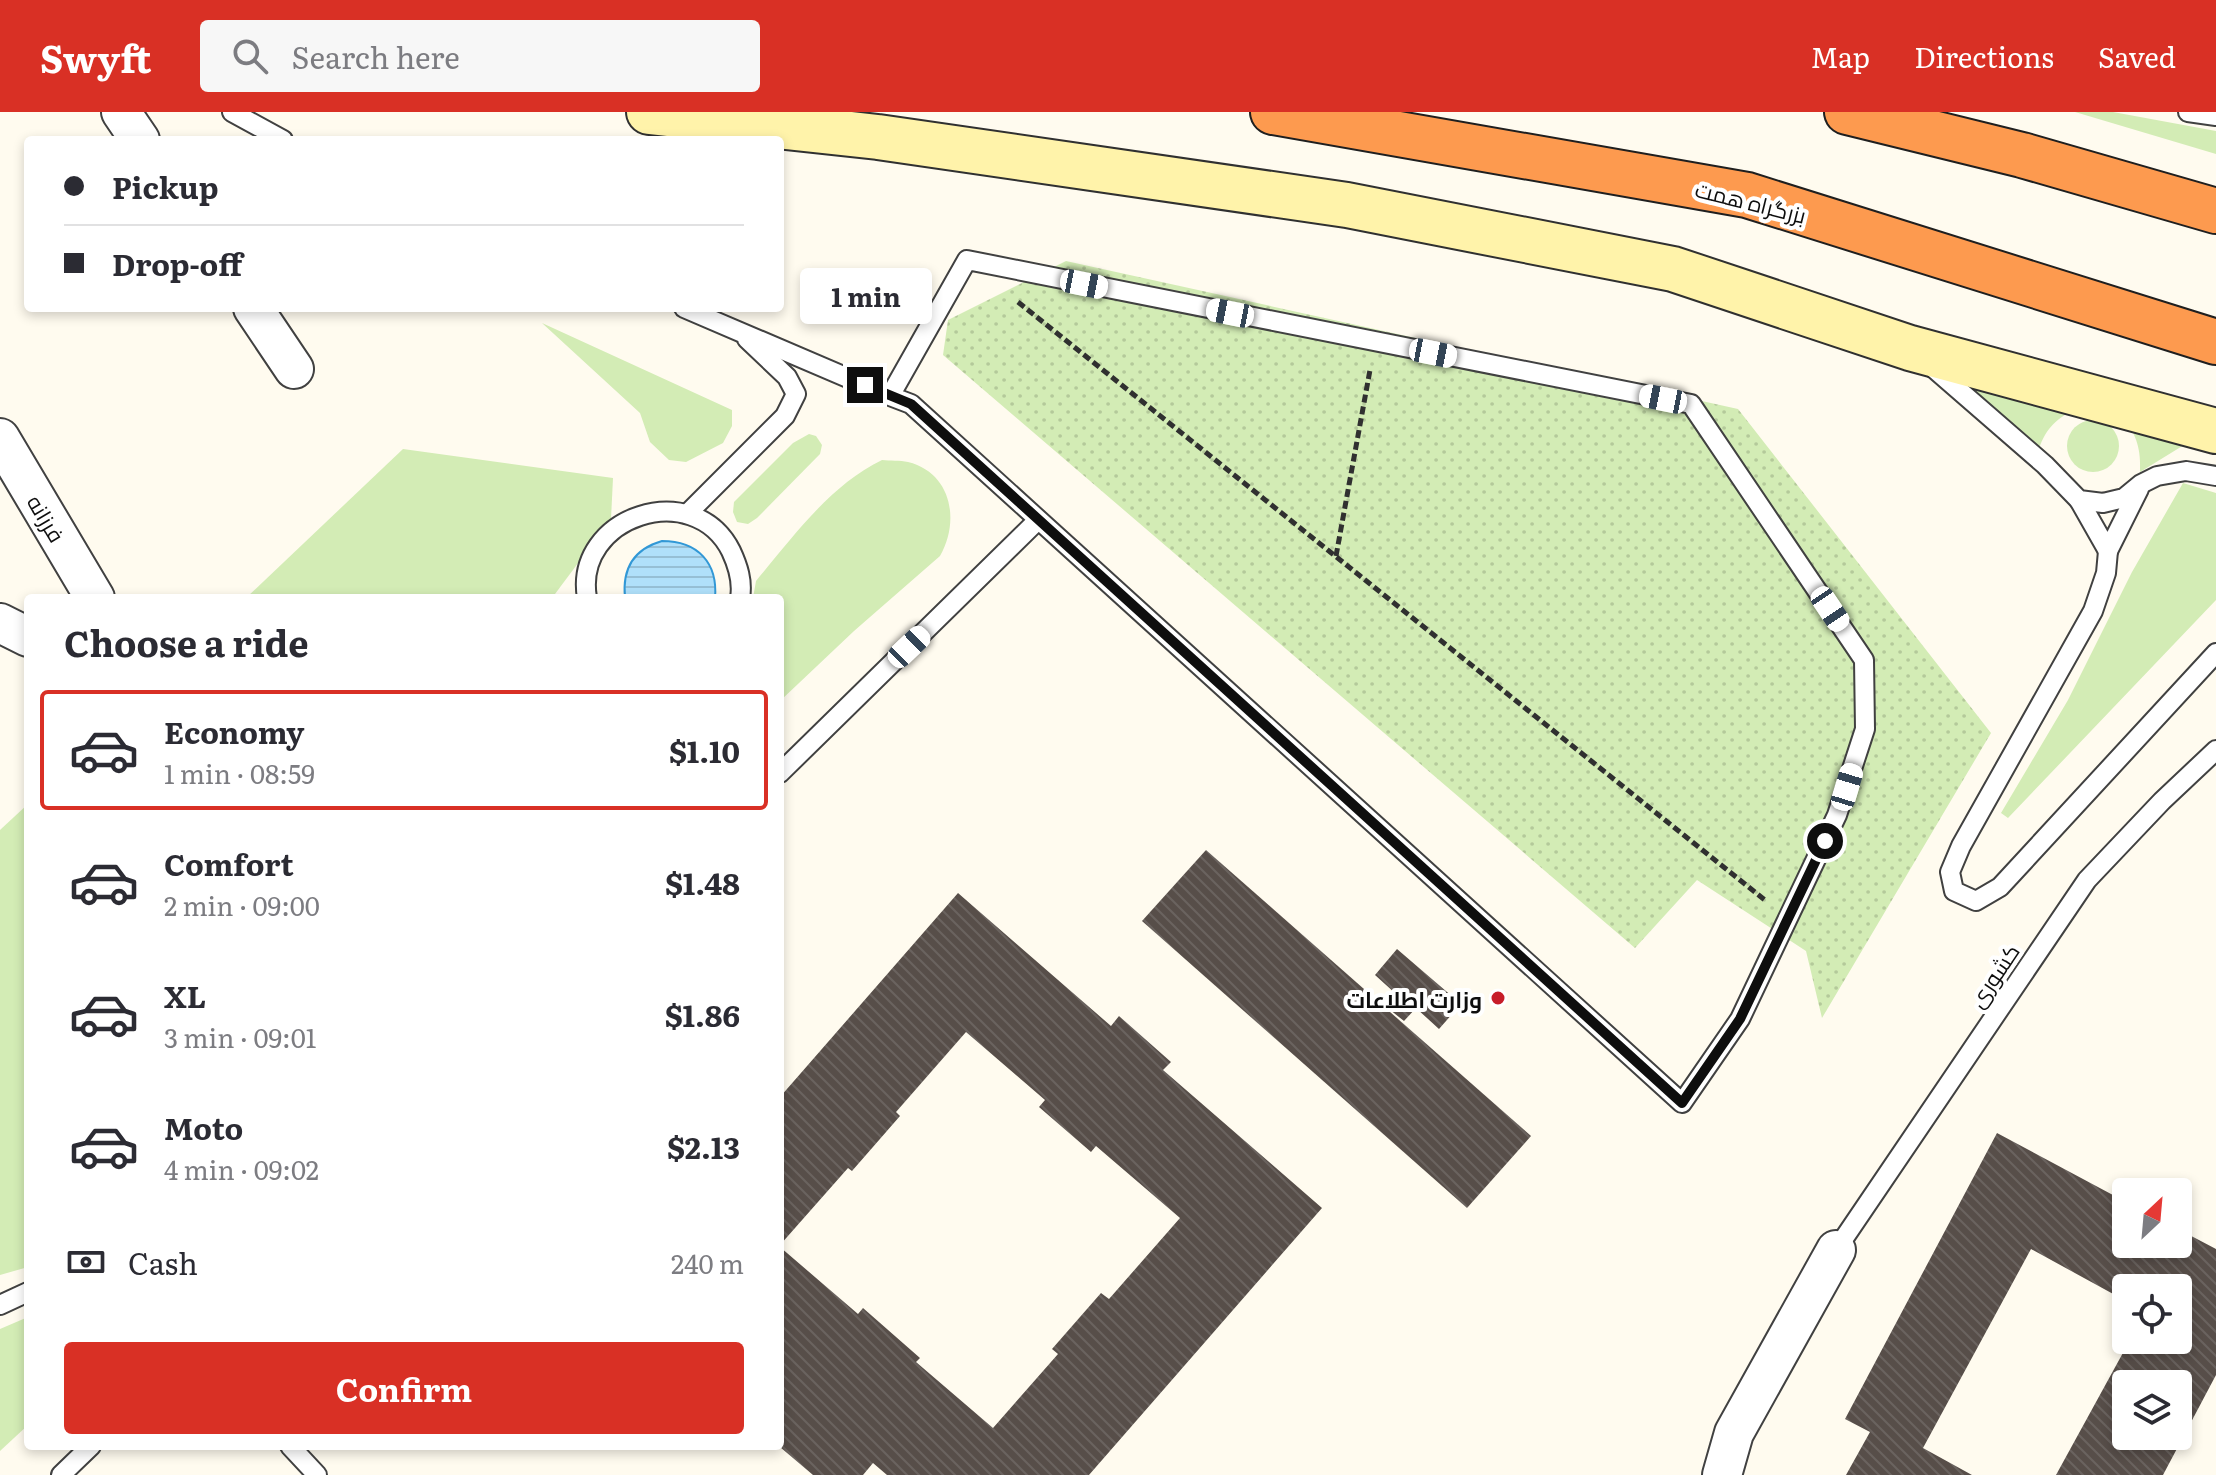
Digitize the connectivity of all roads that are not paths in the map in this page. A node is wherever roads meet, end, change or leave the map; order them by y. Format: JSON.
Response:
{"nodes":[{"id":1,"x":121,"y":112,"type":"edge"},
{"id":2,"x":232,"y":112,"type":"edge"},
{"id":3,"x":649,"y":112,"type":"edge"},
{"id":4,"x":1273,"y":112,"type":"edge"},
{"id":5,"x":1847,"y":112,"type":"edge"},
{"id":6,"x":2188,"y":112,"type":"edge"},
{"id":7,"x":2216,"y":116,"type":"edge"},
{"id":8,"x":137,"y":136,"type":"edge"},
{"id":9,"x":276,"y":136,"type":"edge"},
{"id":10,"x":2216,"y":211,"type":"edge"},
{"id":11,"x":256,"y":312,"type":"edge"},
{"id":12,"x":693,"y":312,"type":"edge"},
{"id":13,"x":738,"y":331,"type":"junction"},
{"id":14,"x":2216,"y":342,"type":"edge"},
{"id":15,"x":1910,"y":348,"type":"junction"},
{"id":16,"x":294,"y":369,"type":"dead end"},
{"id":17,"x":890,"y":396,"type":"junction"},
{"id":18,"x":2216,"y":431,"type":"edge"},
{"id":19,"x":0,"y":438,"type":"edge"},
{"id":20,"x":2216,"y":476,"type":"edge"},
{"id":21,"x":2141,"y":484,"type":"junction"},
{"id":22,"x":2079,"y":500,"type":"junction"},
{"id":23,"x":687,"y":514,"type":"junction"},
{"id":24,"x":1038,"y":520,"type":"junction"},
{"id":25,"x":2108,"y":551,"type":"junction"},
{"id":26,"x":93,"y":594,"type":"edge"},
{"id":27,"x":586,"y":594,"type":"edge"},
{"id":28,"x":740,"y":594,"type":"edge"},
{"id":29,"x":0,"y":623,"type":"edge"},
{"id":30,"x":24,"y":635,"type":"edge"},
{"id":31,"x":2216,"y":653,"type":"edge"},
{"id":32,"x":2216,"y":750,"type":"edge"},
{"id":33,"x":784,"y":769,"type":"edge"},
{"id":34,"x":1836,"y":1250,"type":"joint"},
{"id":35,"x":24,"y":1294,"type":"edge"},
{"id":36,"x":0,"y":1305,"type":"edge"},
{"id":37,"x":87,"y":1450,"type":"edge"},
{"id":38,"x":294,"y":1450,"type":"edge"},
{"id":39,"x":61,"y":1475,"type":"edge"},
{"id":40,"x":317,"y":1475,"type":"edge"},
{"id":41,"x":1722,"y":1475,"type":"edge"}],
"edges":[{"from":1,"to":8,"type":"street"},
{"from":2,"to":9,"type":"lane"},
{"from":3,"to":15,"type":"main road"},
{"from":4,"to":14,"type":"highway","name":"بزرگراه همت"},
{"from":5,"to":10,"type":"highway"},
{"from":6,"to":7,"type":"lane"},
{"from":11,"to":16,"type":"street"},
{"from":12,"to":13,"type":"lane"},
{"from":13,"to":17,"type":"lane"},
{"from":13,"to":23,"type":"lane"},
{"from":15,"to":18,"type":"main road"},
{"from":15,"to":22,"type":"lane"},
{"from":17,"to":24,"type":"lane"},
{"from":17,"to":24,"type":"lane"},
{"from":19,"to":26,"type":"street","name":"فرزانه"},
{"from":20,"to":21,"type":"lane"},
{"from":21,"to":22,"type":"lane"},
{"from":21,"to":25,"type":"lane"},
{"from":22,"to":25,"type":"lane"},
{"from":23,"to":27,"type":"lane"},
{"from":23,"to":28,"type":"lane"},
{"from":24,"to":33,"type":"lane"},
{"from":25,"to":31,"type":"lane"},
{"from":29,"to":30,"type":"street"},
{"from":32,"to":34,"type":"lane","name":"کشوری"},
{"from":34,"to":41,"type":"street"},
{"from":35,"to":36,"type":"lane"},
{"from":37,"to":39,"type":"lane"},
{"from":38,"to":40,"type":"lane"}]}
